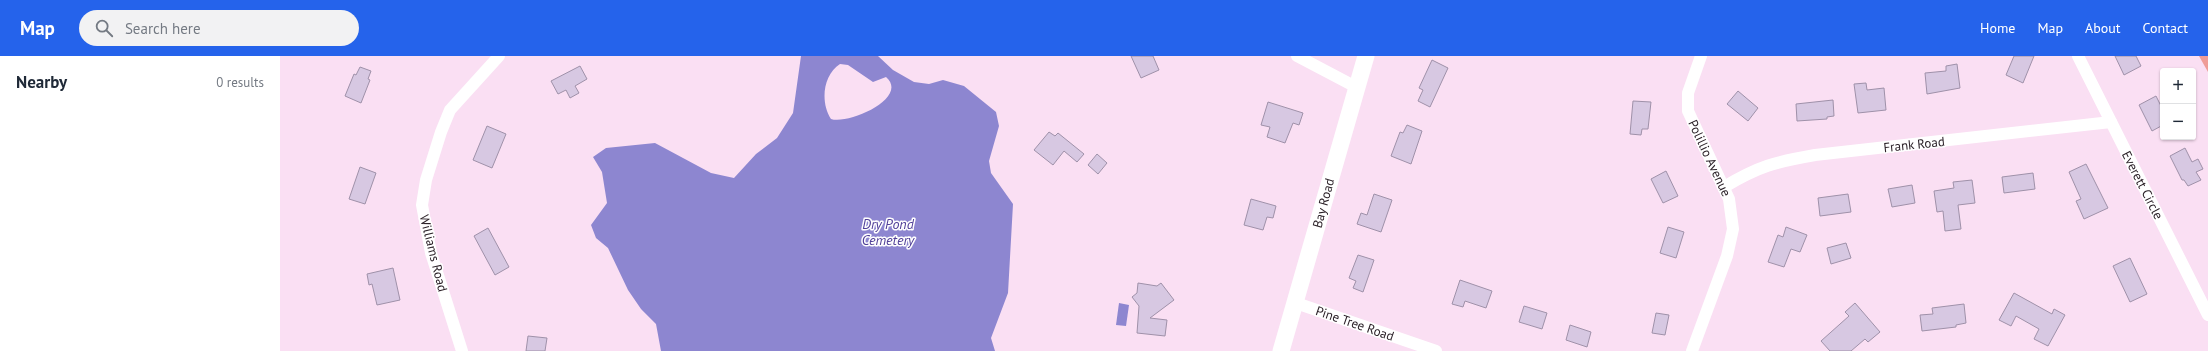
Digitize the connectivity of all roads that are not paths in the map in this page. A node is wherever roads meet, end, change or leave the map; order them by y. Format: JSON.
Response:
{"nodes":[{"id":1,"x":499,"y":56,"type":"edge"},
{"id":2,"x":1297,"y":56,"type":"edge"},
{"id":3,"x":1366,"y":56,"type":"edge"},
{"id":4,"x":1702,"y":56,"type":"edge"},
{"id":5,"x":2078,"y":56,"type":"edge"},
{"id":6,"x":1356,"y":87,"type":"junction"},
{"id":7,"x":2111,"y":122,"type":"junction"},
{"id":8,"x":1724,"y":187,"type":"junction"},
{"id":9,"x":1296,"y":303,"type":"junction"},
{"id":10,"x":2208,"y":315,"type":"edge"},
{"id":11,"x":462,"y":351,"type":"edge"},
{"id":12,"x":1281,"y":351,"type":"edge"},
{"id":13,"x":1436,"y":351,"type":"edge"},
{"id":14,"x":1692,"y":351,"type":"edge"}],
"edges":[{"from":1,"to":11,"type":"street","name":"Williams Road"},
{"from":2,"to":6,"type":"street"},
{"from":3,"to":6,"type":"main road","name":"Bay Road"},
{"from":4,"to":8,"type":"street","name":"Polillio Avenue"},
{"from":5,"to":7,"type":"street","name":"Everett Circle"},
{"from":6,"to":9,"type":"main road","name":"Bay Road"},
{"from":7,"to":8,"type":"street","name":"Frank Road"},
{"from":7,"to":10,"type":"street","name":"Everett Circle"},
{"from":8,"to":14,"type":"street","name":"Polillio Avenue"},
{"from":9,"to":12,"type":"main road","name":"Bay Road"},
{"from":9,"to":13,"type":"street","name":"Pine Tree Road"}]}
